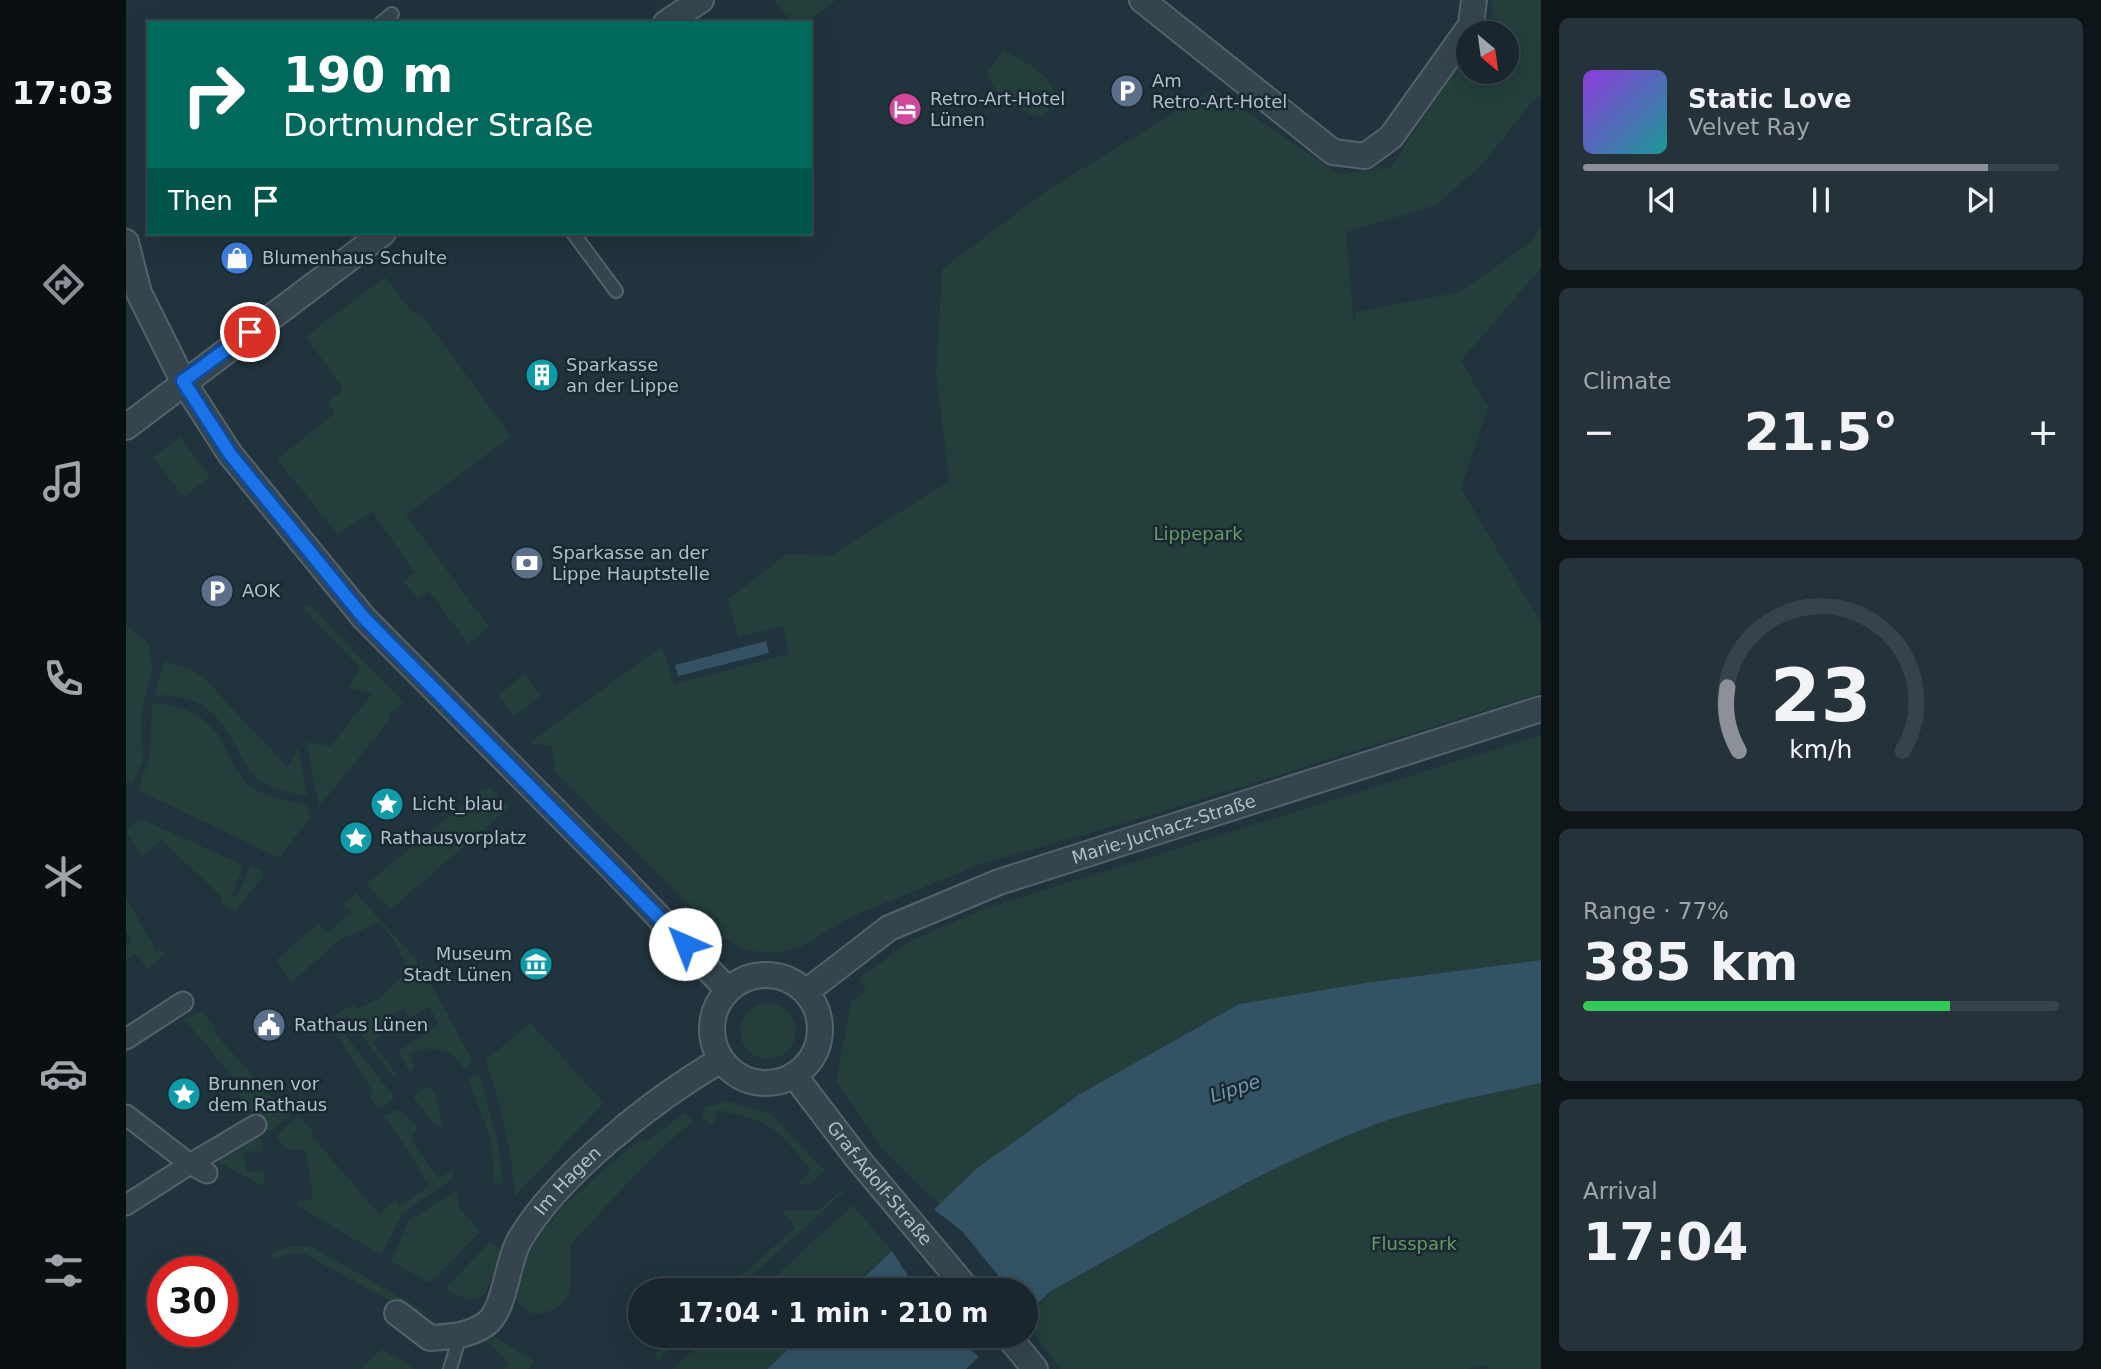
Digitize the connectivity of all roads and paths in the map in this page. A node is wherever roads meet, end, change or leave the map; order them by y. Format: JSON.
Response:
{"nodes":[{"id":1,"x":701,"y":0,"type":"edge"},
{"id":2,"x":1142,"y":0,"type":"edge"},
{"id":3,"x":1474,"y":0,"type":"edge"},
{"id":4,"x":1168,"y":8,"type":"edge"},
{"id":5,"x":669,"y":13,"type":"edge"},
{"id":6,"x":392,"y":14,"type":"dead end"},
{"id":7,"x":383,"y":21,"type":"edge"},
{"id":8,"x":380,"y":235,"type":"edge"},
{"id":9,"x":574,"y":235,"type":"edge"},
{"id":10,"x":126,"y":242,"type":"edge"},
{"id":11,"x":616,"y":291,"type":"dead end"},
{"id":12,"x":183,"y":381,"type":"junction"},
{"id":13,"x":126,"y":427,"type":"edge"},
{"id":14,"x":1541,"y":709,"type":"edge"},
{"id":15,"x":728,"y":990,"type":"junction"},
{"id":16,"x":806,"y":992,"type":"junction"},
{"id":17,"x":183,"y":1002,"type":"dead end"},
{"id":18,"x":126,"y":1039,"type":"edge"},
{"id":19,"x":721,"y":1060,"type":"junction"},
{"id":20,"x":794,"y":1075,"type":"junction"},
{"id":21,"x":126,"y":1115,"type":"edge"},
{"id":22,"x":256,"y":1125,"type":"dead end"},
{"id":23,"x":198,"y":1168,"type":"junction"},
{"id":24,"x":126,"y":1205,"type":"edge"},
{"id":25,"x":958,"y":1278,"type":"edge"},
{"id":26,"x":397,"y":1312,"type":"dead end"},
{"id":27,"x":460,"y":1336,"type":"junction"},
{"id":28,"x":1018,"y":1348,"type":"edge"},
{"id":29,"x":1034,"y":1367,"type":"edge"},
{"id":30,"x":450,"y":1369,"type":"edge"}],
"edges":[{"from":1,"to":5,"type":"street"},
{"from":2,"to":4,"type":"street"},
{"from":3,"to":4,"type":"street"},
{"from":6,"to":7,"type":"lane"},
{"from":8,"to":12,"type":"street"},
{"from":9,"to":11,"type":"lane"},
{"from":10,"to":12,"type":"street"},
{"from":12,"to":13,"type":"street"},
{"from":12,"to":15,"type":"street"},
{"from":14,"to":16,"type":"street","name":"Marie-Juchacz-Straße"},
{"from":15,"to":16,"type":"street"},
{"from":15,"to":19,"type":"street"},
{"from":16,"to":20,"type":"street"},
{"from":17,"to":18,"type":"street"},
{"from":19,"to":20,"type":"street"},
{"from":19,"to":27,"type":"street","name":"Im Hagen"},
{"from":20,"to":25,"type":"street","name":"Graf-Adolf-Straße"},
{"from":21,"to":23,"type":"street"},
{"from":22,"to":23,"type":"street"},
{"from":23,"to":24,"type":"street"},
{"from":26,"to":27,"type":"street","name":"Im Hagen"},
{"from":27,"to":30,"type":"lane"},
{"from":28,"to":29,"type":"street"}]}
